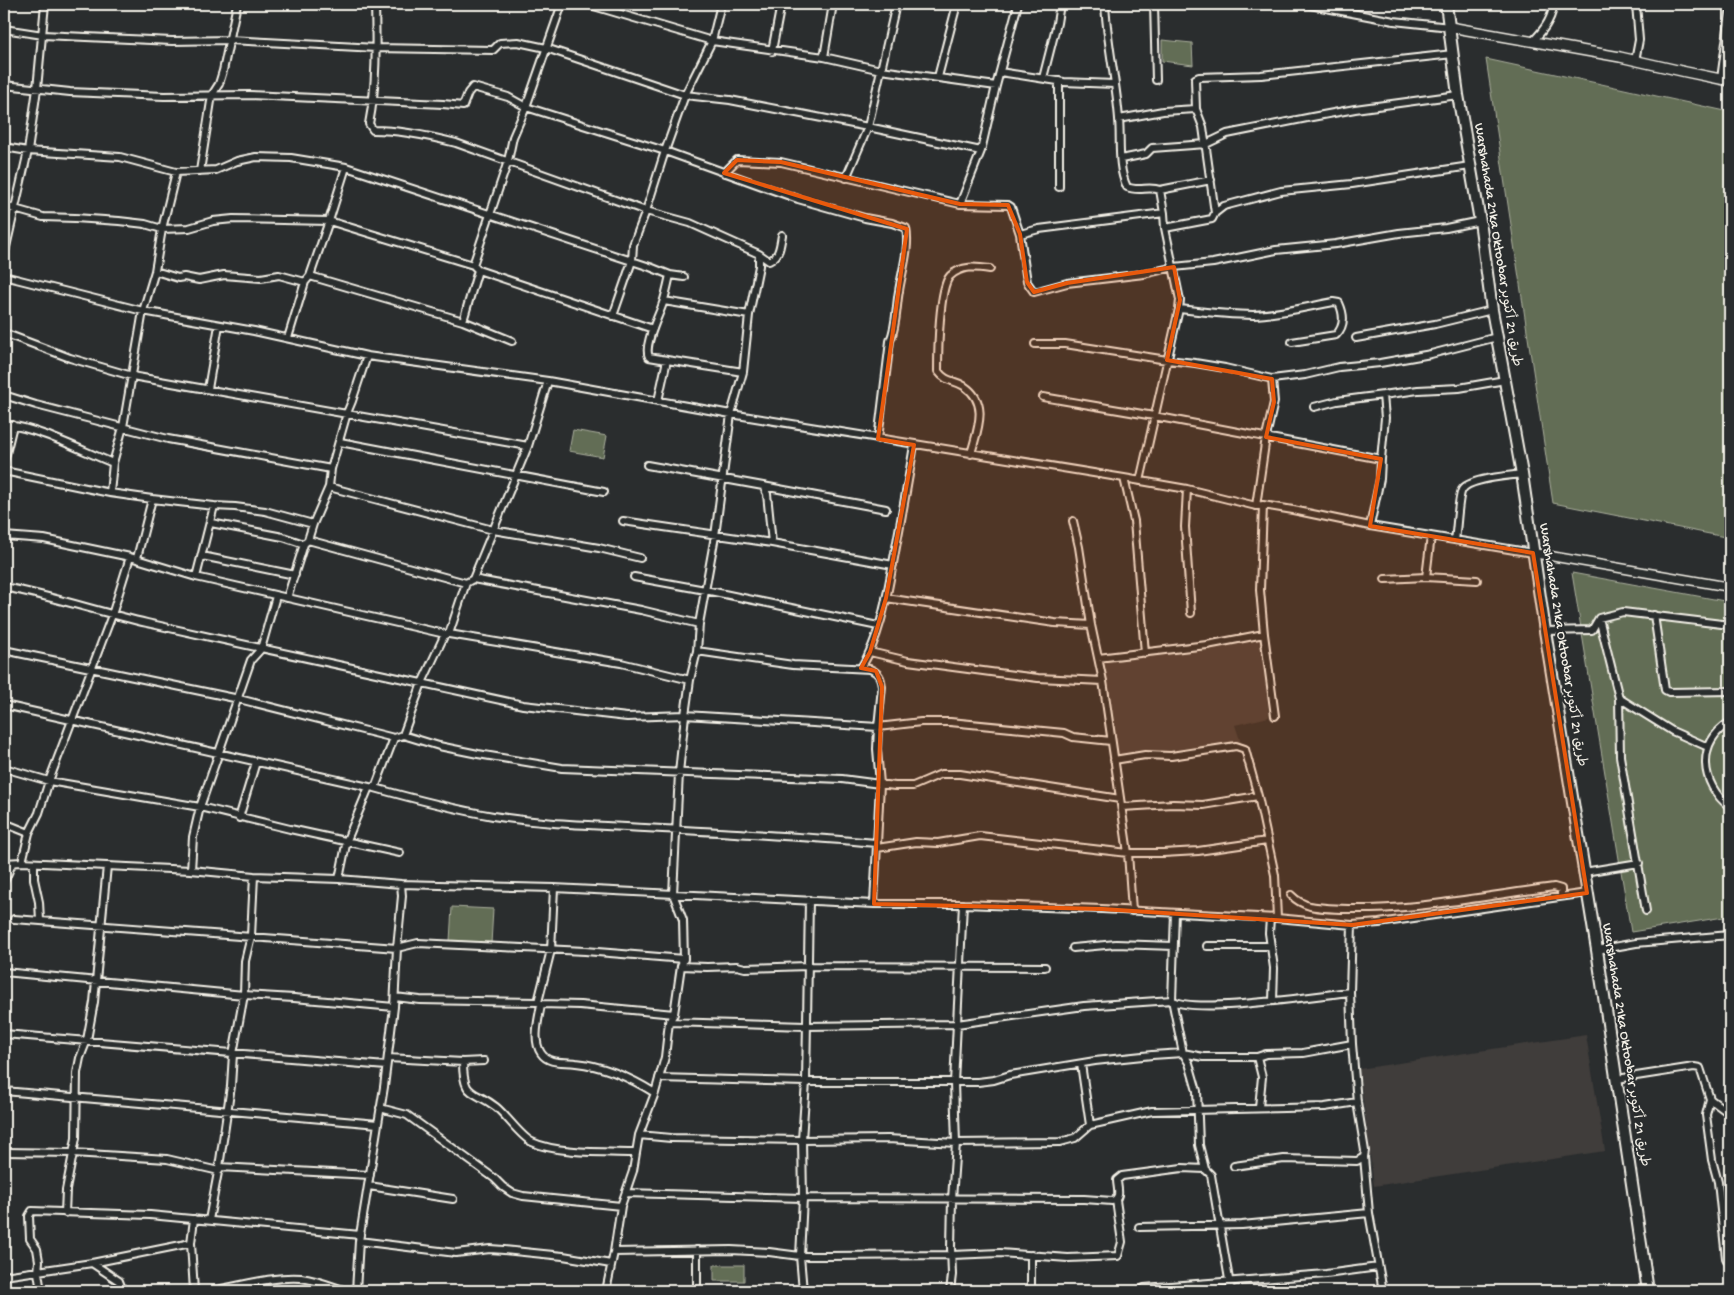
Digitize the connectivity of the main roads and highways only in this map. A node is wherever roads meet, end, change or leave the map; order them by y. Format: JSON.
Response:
{"nodes":[{"id":1,"x":1446,"y":4,"type":"edge"},
{"id":2,"x":1450,"y":27,"type":"junction"},
{"id":3,"x":1730,"y":81,"type":"edge"},
{"id":4,"x":1648,"y":1291,"type":"edge"}],
"edges":[{"from":1,"to":2,"type":"main road","name":"Warshahada 21ka Oktoobar طريق 21 أكتوبر"},
{"from":2,"to":3,"type":"main road"},
{"from":2,"to":4,"type":"main road","name":"Warshahada 21ka Oktoobar طريق 21 أكتوبر"}]}
